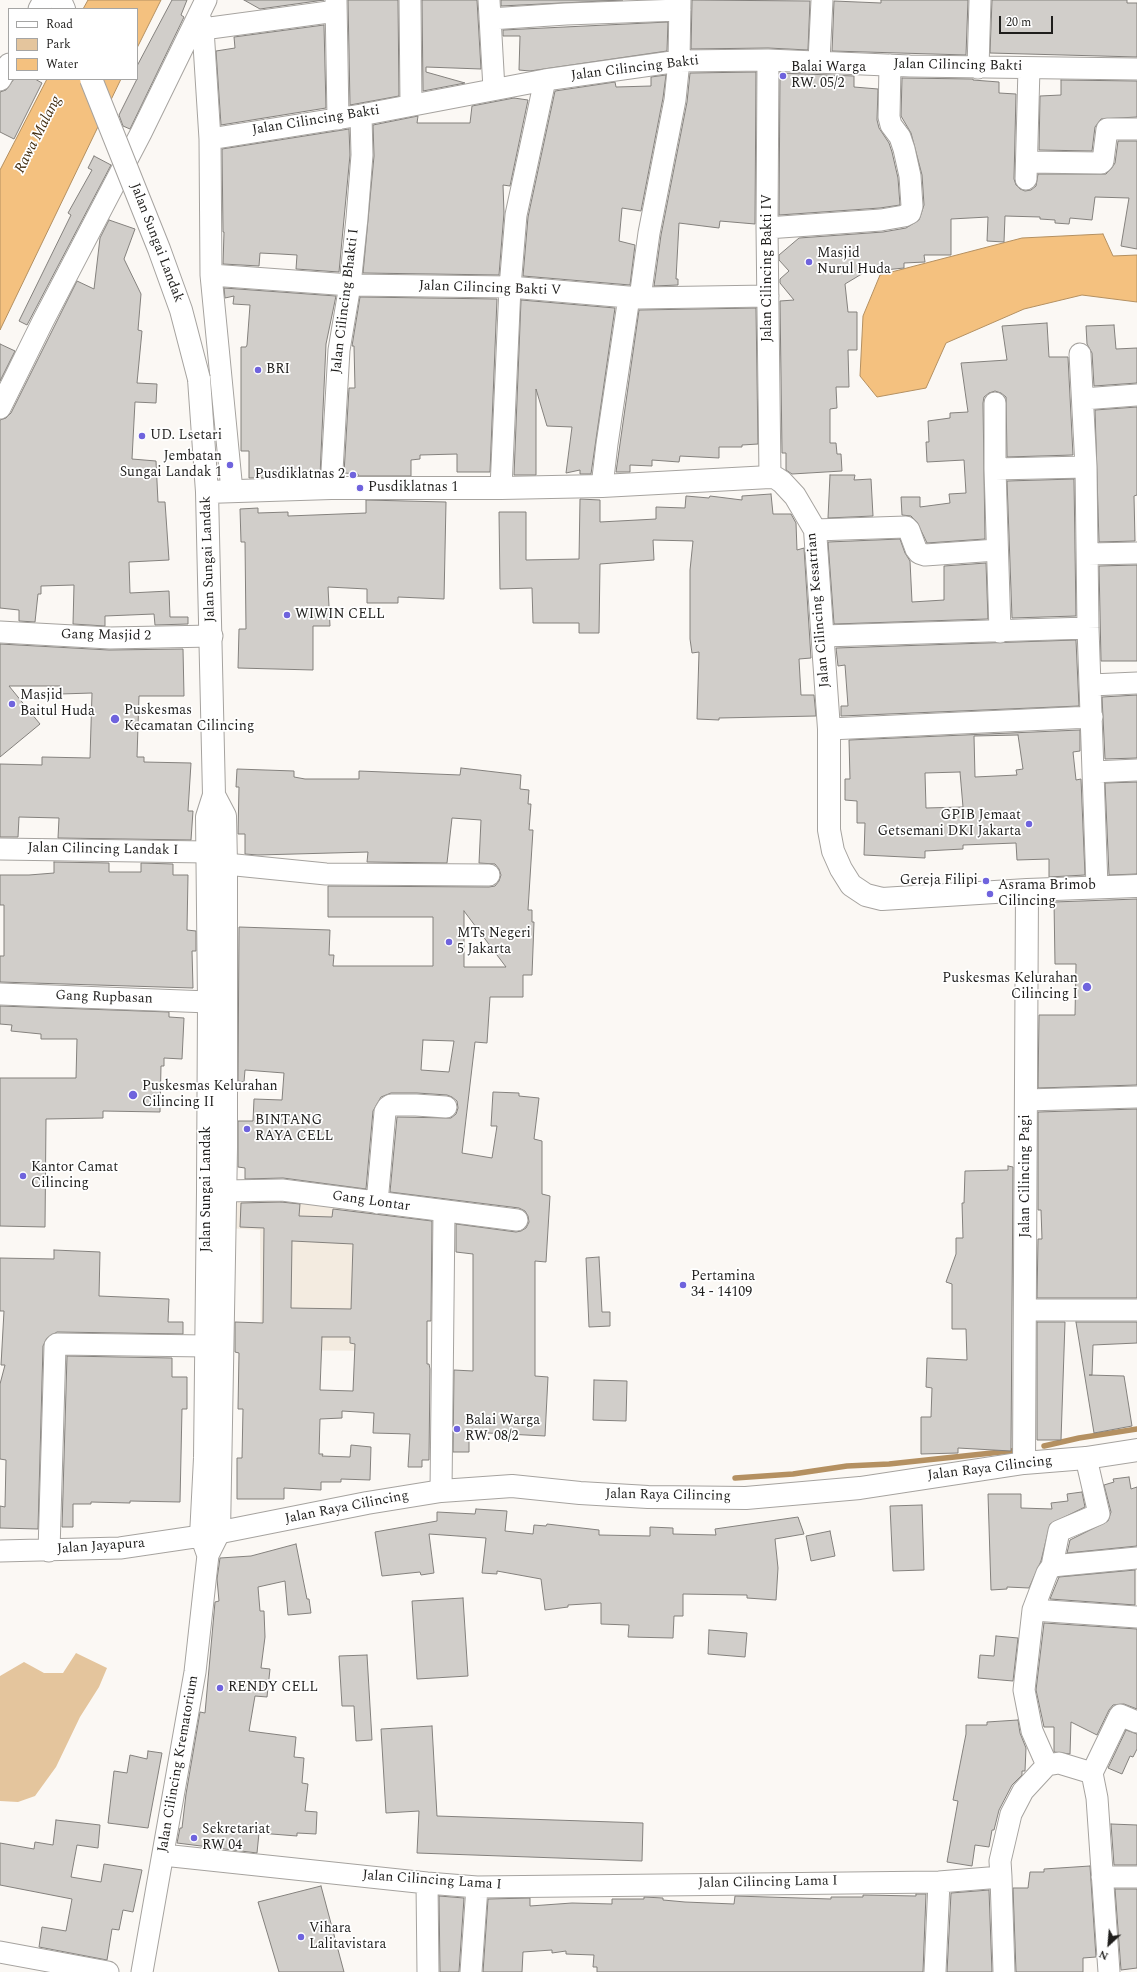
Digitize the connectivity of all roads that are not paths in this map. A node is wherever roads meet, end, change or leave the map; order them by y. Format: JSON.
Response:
{"nodes":[{"id":1,"x":410,"y":0,"type":"edge"},
{"id":2,"x":822,"y":0,"type":"edge"},
{"id":3,"x":980,"y":0,"type":"edge"},
{"id":4,"x":680,"y":5,"type":"edge"},
{"id":5,"x":336,"y":6,"type":"edge"},
{"id":6,"x":490,"y":10,"type":"edge"},
{"id":7,"x":203,"y":14,"type":"edge"},
{"id":8,"x":768,"y":60,"type":"junction"},
{"id":9,"x":678,"y":61,"type":"junction"},
{"id":10,"x":819,"y":61,"type":"junction"},
{"id":11,"x":890,"y":65,"type":"junction"},
{"id":12,"x":8,"y":66,"type":"edge"},
{"id":13,"x":978,"y":68,"type":"junction"},
{"id":14,"x":1029,"y":68,"type":"junction"},
{"id":15,"x":1137,"y":69,"type":"edge"},
{"id":16,"x":0,"y":80,"type":"edge"},
{"id":17,"x":91,"y":80,"type":"edge"},
{"id":18,"x":545,"y":80,"type":"junction"},
{"id":19,"x":494,"y":89,"type":"junction"},
{"id":20,"x":411,"y":105,"type":"junction"},
{"id":21,"x":361,"y":115,"type":"junction"},
{"id":22,"x":338,"y":119,"type":"junction"},
{"id":23,"x":1137,"y":129,"type":"edge"},
{"id":24,"x":210,"y":139,"type":"junction"},
{"id":25,"x":767,"y":228,"type":"junction"},
{"id":26,"x":212,"y":275,"type":"junction"},
{"id":27,"x":350,"y":285,"type":"junction"},
{"id":28,"x":510,"y":287,"type":"junction"},
{"id":29,"x":768,"y":296,"type":"junction"},
{"id":30,"x":635,"y":298,"type":"junction"},
{"id":31,"x":1080,"y":354,"type":"dead end"},
{"id":32,"x":1137,"y":395,"type":"edge"},
{"id":33,"x":1083,"y":399,"type":"junction"},
{"id":34,"x":996,"y":403,"type":"dead end"},
{"id":35,"x":0,"y":408,"type":"edge"},
{"id":36,"x":1086,"y":467,"type":"junction"},
{"id":37,"x":995,"y":469,"type":"junction"},
{"id":38,"x":770,"y":477,"type":"junction"},
{"id":39,"x":602,"y":486,"type":"junction"},
{"id":40,"x":330,"y":488,"type":"junction"},
{"id":41,"x":501,"y":488,"type":"junction"},
{"id":42,"x":232,"y":491,"type":"junction"},
{"id":43,"x":207,"y":492,"type":"junction"},
{"id":44,"x":814,"y":530,"type":"junction"},
{"id":45,"x":998,"y":550,"type":"junction"},
{"id":46,"x":1137,"y":553,"type":"edge"},
{"id":47,"x":1088,"y":554,"type":"junction"},
{"id":48,"x":1088,"y":628,"type":"junction"},
{"id":49,"x":0,"y":632,"type":"edge"},
{"id":50,"x":1000,"y":632,"type":"junction"},
{"id":51,"x":212,"y":636,"type":"junction"},
{"id":52,"x":823,"y":636,"type":"junction"},
{"id":53,"x":1137,"y":683,"type":"edge"},
{"id":54,"x":1091,"y":685,"type":"junction"},
{"id":55,"x":1092,"y":718,"type":"junction"},
{"id":56,"x":829,"y":729,"type":"junction"},
{"id":57,"x":1137,"y":770,"type":"edge"},
{"id":58,"x":1093,"y":772,"type":"junction"},
{"id":59,"x":214,"y":796,"type":"junction"},
{"id":60,"x":0,"y":849,"type":"edge"},
{"id":61,"x":207,"y":852,"type":"junction"},
{"id":62,"x":226,"y":864,"type":"junction"},
{"id":63,"x":489,"y":875,"type":"dead end"},
{"id":64,"x":1137,"y":886,"type":"edge"},
{"id":65,"x":1097,"y":887,"type":"junction"},
{"id":66,"x":1027,"y":890,"type":"junction"},
{"id":67,"x":0,"y":994,"type":"edge"},
{"id":68,"x":209,"y":1002,"type":"junction"},
{"id":69,"x":1137,"y":1097,"type":"edge"},
{"id":70,"x":1026,"y":1100,"type":"junction"},
{"id":71,"x":446,"y":1107,"type":"dead end"},
{"id":72,"x":217,"y":1117,"type":"junction"},
{"id":73,"x":225,"y":1191,"type":"junction"},
{"id":74,"x":377,"y":1204,"type":"junction"},
{"id":75,"x":444,"y":1211,"type":"junction"},
{"id":76,"x":518,"y":1220,"type":"dead end"},
{"id":77,"x":1025,"y":1310,"type":"junction"},
{"id":78,"x":1137,"y":1310,"type":"edge"},
{"id":79,"x":206,"y":1346,"type":"junction"},
{"id":80,"x":1137,"y":1450,"type":"edge"},
{"id":81,"x":1086,"y":1458,"type":"junction"},
{"id":82,"x":1024,"y":1463,"type":"junction"},
{"id":83,"x":441,"y":1490,"type":"junction"},
{"id":84,"x":210,"y":1541,"type":"junction"},
{"id":85,"x":0,"y":1551,"type":"edge"},
{"id":86,"x":49,"y":1551,"type":"junction"},
{"id":87,"x":1137,"y":1558,"type":"edge"},
{"id":88,"x":1052,"y":1566,"type":"junction"},
{"id":89,"x":1033,"y":1610,"type":"junction"},
{"id":90,"x":1137,"y":1617,"type":"edge"},
{"id":91,"x":1137,"y":1722,"type":"edge"},
{"id":92,"x":1047,"y":1765,"type":"junction"},
{"id":93,"x":1092,"y":1773,"type":"junction"},
{"id":94,"x":163,"y":1855,"type":"junction"},
{"id":95,"x":1001,"y":1877,"type":"junction"},
{"id":96,"x":1102,"y":1877,"type":"junction"},
{"id":97,"x":1137,"y":1877,"type":"edge"},
{"id":98,"x":939,"y":1882,"type":"junction"},
{"id":99,"x":427,"y":1884,"type":"junction"},
{"id":100,"x":477,"y":1887,"type":"junction"},
{"id":101,"x":0,"y":1952,"type":"edge"},
{"id":102,"x":108,"y":1972,"type":"edge"},
{"id":103,"x":142,"y":1972,"type":"edge"},
{"id":104,"x":428,"y":1972,"type":"edge"},
{"id":105,"x":471,"y":1972,"type":"edge"},
{"id":106,"x":936,"y":1972,"type":"edge"},
{"id":107,"x":1004,"y":1972,"type":"edge"},
{"id":108,"x":1109,"y":1972,"type":"edge"}],
"edges":[{"from":1,"to":20,"type":"street"},
{"from":2,"to":10,"type":"street"},
{"from":3,"to":13,"type":"street"},
{"from":4,"to":6,"type":"street"},
{"from":4,"to":9,"type":"street"},
{"from":5,"to":7,"type":"street"},
{"from":5,"to":22,"type":"street"},
{"from":6,"to":19,"type":"street"},
{"from":7,"to":24,"type":"street"},
{"from":7,"to":35,"type":"street"},
{"from":8,"to":9,"type":"street","name":"Jalan Cilincing Bakti"},
{"from":8,"to":10,"type":"street","name":"Jalan Cilincing Bakti"},
{"from":8,"to":25,"type":"street","name":"Jalan Cilincing Bakti IV"},
{"from":9,"to":18,"type":"street","name":"Jalan Cilincing Bakti"},
{"from":9,"to":30,"type":"street"},
{"from":10,"to":11,"type":"street","name":"Jalan Cilincing Bakti"},
{"from":11,"to":13,"type":"street","name":"Jalan Cilincing Bakti"},
{"from":11,"to":25,"type":"street"},
{"from":12,"to":16,"type":"street"},
{"from":13,"to":14,"type":"street","name":"Jalan Cilincing Bakti"},
{"from":14,"to":15,"type":"street","name":"Jalan Cilincing Bakti"},
{"from":14,"to":23,"type":"street"},
{"from":17,"to":43,"type":"street","name":"Jalan Sungai Landak","bridge":true},
{"from":18,"to":19,"type":"street","name":"Jalan Cilincing Bakti"},
{"from":18,"to":28,"type":"street"},
{"from":19,"to":20,"type":"street","name":"Jalan Cilincing Bakti"},
{"from":20,"to":21,"type":"street","name":"Jalan Cilincing Bakti"},
{"from":21,"to":22,"type":"street","name":"Jalan Cilincing Bakti"},
{"from":21,"to":27,"type":"street","name":"Jalan Cilincing Bhakti I"},
{"from":22,"to":24,"type":"street","name":"Jalan Cilincing Bakti"},
{"from":24,"to":26,"type":"street"},
{"from":25,"to":29,"type":"street","name":"Jalan Cilincing Bakti IV"},
{"from":26,"to":27,"type":"street","name":"Jalan Cilincing Bakti V"},
{"from":26,"to":42,"type":"street"},
{"from":27,"to":28,"type":"street","name":"Jalan Cilincing Bakti V"},
{"from":27,"to":40,"type":"street","name":"Jalan Cilincing Bhakti I"},
{"from":28,"to":30,"type":"street","name":"Jalan Cilincing Bakti V"},
{"from":28,"to":41,"type":"street"},
{"from":29,"to":30,"type":"street","name":"Jalan Cilincing Bakti V"},
{"from":29,"to":38,"type":"street","name":"Jalan Cilincing Bakti IV"},
{"from":30,"to":39,"type":"street"},
{"from":31,"to":33,"type":"street"},
{"from":32,"to":33,"type":"street"},
{"from":33,"to":36,"type":"street"},
{"from":34,"to":37,"type":"street"},
{"from":36,"to":37,"type":"street"},
{"from":36,"to":47,"type":"street"},
{"from":37,"to":45,"type":"street"},
{"from":38,"to":39,"type":"street"},
{"from":38,"to":44,"type":"street","name":"Jalan Cilincing Kesatrian"},
{"from":39,"to":41,"type":"street"},
{"from":40,"to":41,"type":"street"},
{"from":40,"to":42,"type":"street"},
{"from":42,"to":43,"type":"street"},
{"from":43,"to":51,"type":"street","name":"Jalan Sungai Landak"},
{"from":44,"to":45,"type":"street"},
{"from":44,"to":52,"type":"street","name":"Jalan Cilincing Kesatrian"},
{"from":45,"to":50,"type":"street"},
{"from":46,"to":47,"type":"street"},
{"from":47,"to":48,"type":"street"},
{"from":48,"to":50,"type":"street"},
{"from":48,"to":54,"type":"street"},
{"from":49,"to":51,"type":"street","name":"Gang Masjid 2"},
{"from":50,"to":52,"type":"street"},
{"from":51,"to":59,"type":"street","name":"Jalan Sungai Landak"},
{"from":52,"to":56,"type":"street","name":"Jalan Cilincing Kesatrian"},
{"from":53,"to":54,"type":"street"},
{"from":54,"to":55,"type":"street"},
{"from":55,"to":56,"type":"street"},
{"from":55,"to":58,"type":"street"},
{"from":56,"to":66,"type":"street","name":"Jalan Cilincing Kesatrian"},
{"from":57,"to":58,"type":"street"},
{"from":58,"to":65,"type":"street"},
{"from":59,"to":61,"type":"street","name":"Jalan Sungai Landak"},
{"from":59,"to":62,"type":"street","name":"Jalan Sungai Landak"},
{"from":60,"to":61,"type":"street","name":"Jalan Cilincing Landak I"},
{"from":61,"to":68,"type":"street","name":"Jalan Sungai Landak"},
{"from":62,"to":63,"type":"street"},
{"from":62,"to":72,"type":"street","name":"Jalan Sungai Landak"},
{"from":64,"to":65,"type":"street","name":"Jalan Cilincing Kesatrian"},
{"from":65,"to":66,"type":"street","name":"Jalan Cilincing Kesatrian"},
{"from":66,"to":70,"type":"street","name":"Jalan Cilincing Pagi"},
{"from":67,"to":68,"type":"street","name":"Gang Rupbasan"},
{"from":68,"to":72,"type":"street","name":"Jalan Sungai Landak"},
{"from":69,"to":70,"type":"street"},
{"from":70,"to":77,"type":"street","name":"Jalan Cilincing Pagi"},
{"from":71,"to":74,"type":"street"},
{"from":72,"to":73,"type":"street","name":"Jalan Sungai Landak"},
{"from":72,"to":79,"type":"street","name":"Jalan Sungai Landak"},
{"from":73,"to":74,"type":"street","name":"Gang Lontar"},
{"from":73,"to":84,"type":"street","name":"Jalan Sungai Landak"},
{"from":74,"to":75,"type":"street","name":"Gang Lontar"},
{"from":75,"to":76,"type":"street","name":"Gang Lontar"},
{"from":75,"to":83,"type":"street"},
{"from":77,"to":78,"type":"street"},
{"from":77,"to":82,"type":"street","name":"Jalan Cilincing Pagi"},
{"from":79,"to":84,"type":"street","name":"Jalan Sungai Landak"},
{"from":79,"to":86,"type":"street"},
{"from":80,"to":81,"type":"street","name":"Jalan Raya Cilincing"},
{"from":81,"to":82,"type":"street","name":"Jalan Raya Cilincing"},
{"from":81,"to":88,"type":"street"},
{"from":82,"to":83,"type":"street","name":"Jalan Raya Cilincing"},
{"from":83,"to":84,"type":"street","name":"Jalan Raya Cilincing"},
{"from":84,"to":86,"type":"street","name":"Jalan Jayapura"},
{"from":84,"to":94,"type":"street","name":"Jalan Cilincing Krematorium"},
{"from":85,"to":86,"type":"street","name":"Jalan Jayapura"},
{"from":87,"to":88,"type":"street"},
{"from":88,"to":89,"type":"street"},
{"from":89,"to":90,"type":"street"},
{"from":89,"to":92,"type":"street"},
{"from":91,"to":93,"type":"street"},
{"from":92,"to":93,"type":"street"},
{"from":92,"to":95,"type":"street"},
{"from":93,"to":96,"type":"street"},
{"from":94,"to":99,"type":"street","name":"Jalan Cilincing Lama I"},
{"from":94,"to":103,"type":"street","name":"Jalan Cilincing Krematorium"},
{"from":95,"to":98,"type":"street","name":"Jalan Cilincing Lama I"},
{"from":95,"to":107,"type":"street"},
{"from":96,"to":97,"type":"street"},
{"from":96,"to":108,"type":"street"},
{"from":98,"to":100,"type":"street","name":"Jalan Cilincing Lama I"},
{"from":98,"to":106,"type":"street"},
{"from":99,"to":100,"type":"street","name":"Jalan Cilincing Lama I"},
{"from":99,"to":104,"type":"street"},
{"from":100,"to":105,"type":"street"},
{"from":101,"to":102,"type":"street"}]}
